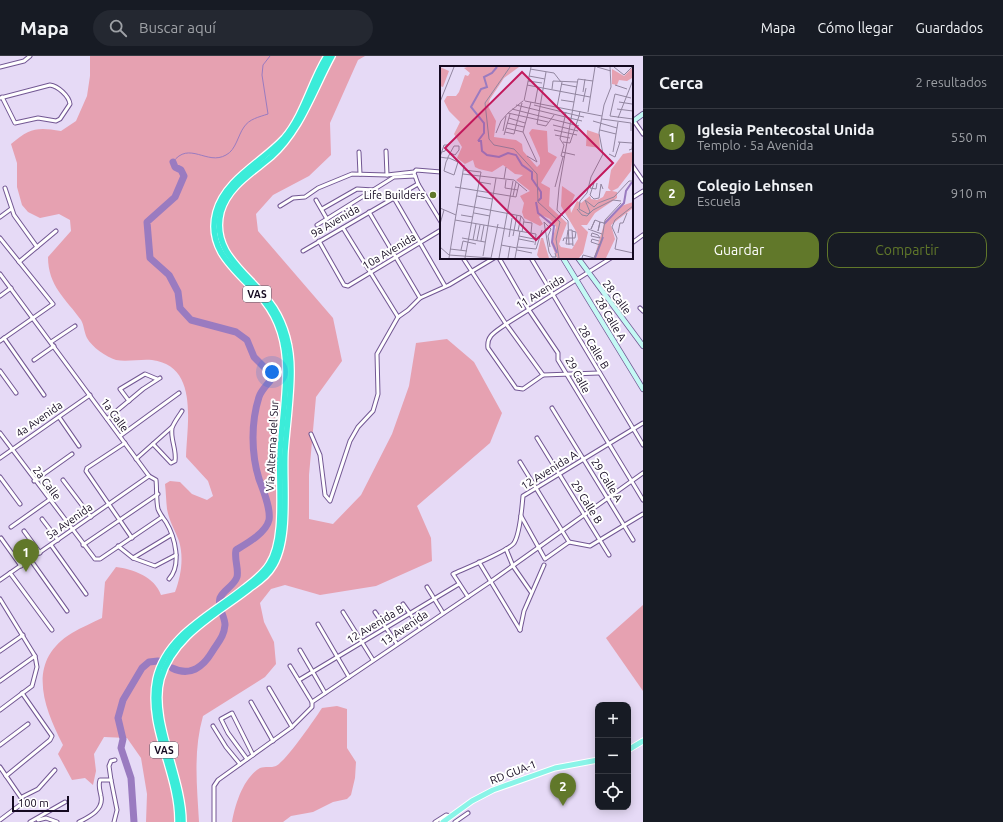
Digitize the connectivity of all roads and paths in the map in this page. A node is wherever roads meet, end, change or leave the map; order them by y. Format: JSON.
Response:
{"nodes":[{"id":1,"x":328,"y":56,"type":"edge"},
{"id":2,"x":332,"y":56,"type":"edge"},
{"id":3,"x":29,"y":57,"type":"edge"},
{"id":4,"x":0,"y":67,"type":"edge"},
{"id":5,"x":1,"y":97,"type":"edge"},
{"id":6,"x":309,"y":97,"type":"junction"},
{"id":7,"x":643,"y":114,"type":"edge"},
{"id":8,"x":633,"y":122,"type":"edge"},
{"id":9,"x":643,"y":134,"type":"edge"},
{"id":10,"x":386,"y":151,"type":"dead end"},
{"id":11,"x":359,"y":152,"type":"dead end"},
{"id":12,"x":633,"y":166,"type":"edge"},
{"id":13,"x":414,"y":172,"type":"junction"},
{"id":14,"x":440,"y":172,"type":"edge"},
{"id":15,"x":360,"y":174,"type":"junction"},
{"id":16,"x":387,"y":175,"type":"junction"},
{"id":17,"x":415,"y":176,"type":"junction"},
{"id":18,"x":643,"y":181,"type":"edge"},
{"id":19,"x":418,"y":184,"type":"junction"},
{"id":20,"x":5,"y":188,"type":"dead end"},
{"id":21,"x":374,"y":190,"type":"junction"},
{"id":22,"x":643,"y":190,"type":"edge"},
{"id":23,"x":633,"y":197,"type":"edge"},
{"id":24,"x":394,"y":198,"type":"junction"},
{"id":25,"x":316,"y":200,"type":"dead end"},
{"id":26,"x":280,"y":206,"type":"dead end"},
{"id":27,"x":11,"y":209,"type":"junction"},
{"id":28,"x":322,"y":209,"type":"junction"},
{"id":29,"x":369,"y":212,"type":"junction"},
{"id":30,"x":0,"y":217,"type":"edge"},
{"id":31,"x":327,"y":219,"type":"junction"},
{"id":32,"x":440,"y":220,"type":"edge"},
{"id":33,"x":317,"y":225,"type":"dead end"},
{"id":34,"x":343,"y":228,"type":"junction"},
{"id":35,"x":56,"y":231,"type":"dead end"},
{"id":36,"x":440,"y":231,"type":"edge"},
{"id":37,"x":643,"y":235,"type":"edge"},
{"id":38,"x":0,"y":238,"type":"edge"},
{"id":39,"x":319,"y":241,"type":"junction"},
{"id":40,"x":633,"y":242,"type":"edge"},
{"id":41,"x":420,"y":243,"type":"junction"},
{"id":42,"x":37,"y":247,"type":"junction"},
{"id":43,"x":303,"y":250,"type":"dead end"},
{"id":44,"x":396,"y":258,"type":"junction"},
{"id":45,"x":464,"y":259,"type":"edge"},
{"id":46,"x":492,"y":259,"type":"edge"},
{"id":47,"x":499,"y":259,"type":"edge"},
{"id":48,"x":532,"y":259,"type":"edge"},
{"id":49,"x":564,"y":259,"type":"edge"},
{"id":50,"x":579,"y":259,"type":"edge"},
{"id":51,"x":610,"y":259,"type":"edge"},
{"id":52,"x":19,"y":262,"type":"junction"},
{"id":53,"x":371,"y":272,"type":"junction"},
{"id":54,"x":471,"y":272,"type":"junction"},
{"id":55,"x":0,"y":274,"type":"edge"},
{"id":56,"x":589,"y":274,"type":"junction"},
{"id":57,"x":577,"y":280,"type":"junction"},
{"id":58,"x":445,"y":286,"type":"junction"},
{"id":59,"x":11,"y":288,"type":"junction"},
{"id":60,"x":552,"y":294,"type":"junction"},
{"id":61,"x":0,"y":296,"type":"edge"},
{"id":62,"x":420,"y":298,"type":"junction"},
{"id":63,"x":640,"y":308,"type":"dead end"},
{"id":64,"x":529,"y":310,"type":"junction"},
{"id":65,"x":643,"y":311,"type":"edge"},
{"id":66,"x":398,"y":316,"type":"junction"},
{"id":67,"x":33,"y":318,"type":"junction"},
{"id":68,"x":506,"y":324,"type":"junction"},
{"id":69,"x":74,"y":326,"type":"dead end"},
{"id":70,"x":4,"y":338,"type":"junction"},
{"id":71,"x":0,"y":341,"type":"edge"},
{"id":72,"x":51,"y":342,"type":"junction"},
{"id":73,"x":54,"y":346,"type":"junction"},
{"id":74,"x":643,"y":346,"type":"edge"},
{"id":75,"x":34,"y":360,"type":"dead end"},
{"id":76,"x":0,"y":371,"type":"edge"},
{"id":77,"x":599,"y":373,"type":"junction"},
{"id":78,"x":543,"y":375,"type":"junction"},
{"id":79,"x":567,"y":375,"type":"junction"},
{"id":80,"x":643,"y":389,"type":"edge"},
{"id":81,"x":16,"y":393,"type":"dead end"},
{"id":82,"x":179,"y":393,"type":"dead end"},
{"id":83,"x":44,"y":395,"type":"dead end"},
{"id":84,"x":90,"y":395,"type":"junction"},
{"id":85,"x":128,"y":400,"type":"junction"},
{"id":86,"x":552,"y":408,"type":"dead end"},
{"id":87,"x":182,"y":411,"type":"dead end"},
{"id":88,"x":59,"y":417,"type":"junction"},
{"id":89,"x":107,"y":419,"type":"junction"},
{"id":90,"x":643,"y":423,"type":"edge"},
{"id":91,"x":172,"y":426,"type":"junction"},
{"id":92,"x":633,"y":429,"type":"junction"},
{"id":93,"x":0,"y":433,"type":"edge"},
{"id":94,"x":311,"y":434,"type":"dead end"},
{"id":95,"x":120,"y":436,"type":"junction"},
{"id":96,"x":537,"y":438,"type":"dead end"},
{"id":97,"x":124,"y":443,"type":"junction"},
{"id":98,"x":153,"y":444,"type":"junction"},
{"id":99,"x":609,"y":444,"type":"junction"},
{"id":100,"x":643,"y":445,"type":"edge"},
{"id":101,"x":79,"y":446,"type":"dead end"},
{"id":102,"x":11,"y":450,"type":"junction"},
{"id":103,"x":72,"y":454,"type":"dead end"},
{"id":104,"x":0,"y":458,"type":"edge"},
{"id":105,"x":136,"y":459,"type":"junction"},
{"id":106,"x":583,"y":459,"type":"junction"},
{"id":107,"x":520,"y":462,"type":"dead end"},
{"id":108,"x":643,"y":473,"type":"edge"},
{"id":109,"x":559,"y":474,"type":"junction"},
{"id":110,"x":149,"y":476,"type":"junction"},
{"id":111,"x":0,"y":477,"type":"edge"},
{"id":112,"x":63,"y":480,"type":"dead end"},
{"id":113,"x":34,"y":481,"type":"junction"},
{"id":114,"x":632,"y":481,"type":"junction"},
{"id":115,"x":536,"y":488,"type":"junction"},
{"id":116,"x":158,"y":494,"type":"junction"},
{"id":117,"x":608,"y":498,"type":"junction"},
{"id":118,"x":49,"y":500,"type":"junction"},
{"id":119,"x":643,"y":500,"type":"edge"},
{"id":120,"x":20,"y":504,"type":"dead end"},
{"id":121,"x":109,"y":504,"type":"junction"},
{"id":122,"x":643,"y":514,"type":"edge"},
{"id":123,"x":585,"y":515,"type":"junction"},
{"id":124,"x":521,"y":516,"type":"junction"},
{"id":125,"x":90,"y":517,"type":"junction"},
{"id":126,"x":162,"y":518,"type":"junction"},
{"id":127,"x":42,"y":519,"type":"dead end"},
{"id":128,"x":120,"y":520,"type":"junction"},
{"id":129,"x":624,"y":525,"type":"junction"},
{"id":130,"x":11,"y":527,"type":"dead end"},
{"id":131,"x":72,"y":530,"type":"junction"},
{"id":132,"x":24,"y":531,"type":"dead end"},
{"id":133,"x":561,"y":531,"type":"junction"},
{"id":134,"x":171,"y":535,"type":"junction"},
{"id":135,"x":1,"y":538,"type":"edge"},
{"id":136,"x":132,"y":538,"type":"junction"},
{"id":137,"x":58,"y":540,"type":"junction"},
{"id":138,"x":600,"y":540,"type":"junction"},
{"id":139,"x":633,"y":540,"type":"dead end"},
{"id":140,"x":569,"y":542,"type":"junction"},
{"id":141,"x":51,"y":545,"type":"junction"},
{"id":142,"x":83,"y":545,"type":"junction"},
{"id":143,"x":118,"y":546,"type":"junction"},
{"id":144,"x":538,"y":548,"type":"junction"},
{"id":145,"x":506,"y":550,"type":"junction"},
{"id":146,"x":40,"y":553,"type":"junction"},
{"id":147,"x":176,"y":555,"type":"junction"},
{"id":148,"x":609,"y":555,"type":"dead end"},
{"id":149,"x":133,"y":558,"type":"junction"},
{"id":150,"x":30,"y":559,"type":"junction"},
{"id":151,"x":479,"y":562,"type":"junction"},
{"id":152,"x":544,"y":565,"type":"dead end"},
{"id":153,"x":20,"y":566,"type":"junction"},
{"id":154,"x":514,"y":566,"type":"junction"},
{"id":155,"x":10,"y":573,"type":"junction"},
{"id":156,"x":169,"y":579,"type":"dead end"},
{"id":157,"x":0,"y":580,"type":"edge"},
{"id":158,"x":490,"y":582,"type":"junction"},
{"id":159,"x":459,"y":584,"type":"junction"},
{"id":160,"x":427,"y":586,"type":"dead end"},
{"id":161,"x":531,"y":592,"type":"junction"},
{"id":162,"x":86,"y":594,"type":"dead end"},
{"id":163,"x":468,"y":597,"type":"junction"},
{"id":164,"x":434,"y":598,"type":"junction"},
{"id":165,"x":0,"y":599,"type":"edge"},
{"id":166,"x":403,"y":604,"type":"dead end"},
{"id":167,"x":67,"y":611,"type":"dead end"},
{"id":168,"x":342,"y":612,"type":"dead end"},
{"id":169,"x":376,"y":612,"type":"dead end"},
{"id":170,"x":443,"y":613,"type":"junction"},
{"id":171,"x":410,"y":614,"type":"junction"},
{"id":172,"x":318,"y":624,"type":"dead end"},
{"id":173,"x":386,"y":628,"type":"junction"},
{"id":174,"x":420,"y":628,"type":"junction"},
{"id":175,"x":52,"y":630,"type":"dead end"},
{"id":176,"x":23,"y":635,"type":"junction"},
{"id":177,"x":362,"y":643,"type":"junction"},
{"id":178,"x":397,"y":644,"type":"junction"},
{"id":179,"x":300,"y":650,"type":"dead end"},
{"id":180,"x":0,"y":652,"type":"edge"},
{"id":181,"x":35,"y":656,"type":"junction"},
{"id":182,"x":337,"y":657,"type":"junction"},
{"id":183,"x":373,"y":660,"type":"junction"},
{"id":184,"x":290,"y":666,"type":"dead end"},
{"id":185,"x":313,"y":672,"type":"junction"},
{"id":186,"x":349,"y":677,"type":"junction"},
{"id":187,"x":159,"y":679,"type":"junction"},
{"id":188,"x":299,"y":680,"type":"junction"},
{"id":189,"x":0,"y":681,"type":"edge"},
{"id":190,"x":269,"y":688,"type":"dead end"},
{"id":191,"x":22,"y":693,"type":"junction"},
{"id":192,"x":325,"y":693,"type":"junction"},
{"id":193,"x":251,"y":702,"type":"dead end"},
{"id":194,"x":312,"y":702,"type":"junction"},
{"id":195,"x":0,"y":710,"type":"edge"},
{"id":196,"x":28,"y":724,"type":"dead end"},
{"id":197,"x":213,"y":726,"type":"dead end"},
{"id":198,"x":292,"y":727,"type":"junction"},
{"id":199,"x":273,"y":741,"type":"junction"},
{"id":200,"x":643,"y":741,"type":"edge"},
{"id":201,"x":0,"y":745,"type":"edge"},
{"id":202,"x":631,"y":748,"type":"edge"},
{"id":203,"x":253,"y":755,"type":"junction"},
{"id":204,"x":247,"y":759,"type":"junction"},
{"id":205,"x":115,"y":760,"type":"dead end"},
{"id":206,"x":595,"y":761,"type":"edge"},
{"id":207,"x":240,"y":764,"type":"junction"},
{"id":208,"x":0,"y":767,"type":"edge"},
{"id":209,"x":55,"y":770,"type":"dead end"},
{"id":210,"x":6,"y":776,"type":"junction"},
{"id":211,"x":111,"y":780,"type":"junction"},
{"id":212,"x":22,"y":797,"type":"junction"},
{"id":213,"x":65,"y":802,"type":"dead end"},
{"id":214,"x":468,"y":813,"type":"dead end"},
{"id":215,"x":451,"y":816,"type":"junction"},
{"id":216,"x":0,"y":820,"type":"edge"},
{"id":217,"x":36,"y":820,"type":"junction"},
{"id":218,"x":30,"y":822,"type":"edge"},
{"id":219,"x":57,"y":822,"type":"edge"},
{"id":220,"x":79,"y":822,"type":"edge"},
{"id":221,"x":114,"y":822,"type":"edge"},
{"id":222,"x":178,"y":822,"type":"edge"},
{"id":223,"x":183,"y":822,"type":"edge"},
{"id":224,"x":214,"y":822,"type":"edge"},
{"id":225,"x":435,"y":822,"type":"edge"},
{"id":226,"x":443,"y":822,"type":"edge"},
{"id":227,"x":455,"y":822,"type":"edge"}],
"edges":[{"from":1,"to":6,"type":"highway","name":"Vía Alterna del Sur","number":"VAS"},
{"from":2,"to":6,"type":"highway","name":"Vía Alterna del Sur","number":"VAS"},
{"from":3,"to":4,"type":"street"},
{"from":5,"to":5,"type":"street"},
{"from":6,"to":187,"type":"highway","name":"Vía Alterna del Sur","number":"VAS"},
{"from":7,"to":8,"type":"main road"},
{"from":8,"to":9,"type":"street"},
{"from":10,"to":16,"type":"street"},
{"from":11,"to":15,"type":"street"},
{"from":12,"to":18,"type":"street"},
{"from":13,"to":14,"type":"street"},
{"from":13,"to":16,"type":"street"},
{"from":13,"to":17,"type":"street"},
{"from":15,"to":16,"type":"street"},
{"from":15,"to":26,"type":"street"},
{"from":17,"to":19,"type":"street"},
{"from":17,"to":21,"type":"street"},
{"from":19,"to":24,"type":"street","name":"9a Avenida"},
{"from":19,"to":32,"type":"street"},
{"from":20,"to":27,"type":"street"},
{"from":21,"to":28,"type":"street"},
{"from":21,"to":31,"type":"street"},
{"from":22,"to":23,"type":"street"},
{"from":24,"to":29,"type":"street","name":"9a Avenida"},
{"from":24,"to":41,"type":"street"},
{"from":25,"to":28,"type":"street"},
{"from":27,"to":30,"type":"street"},
{"from":27,"to":42,"type":"street"},
{"from":28,"to":31,"type":"street"},
{"from":29,"to":34,"type":"street","name":"9a Avenida"},
{"from":29,"to":44,"type":"street"},
{"from":31,"to":33,"type":"street"},
{"from":34,"to":39,"type":"street","name":"9a Avenida"},
{"from":34,"to":53,"type":"street"},
{"from":35,"to":42,"type":"street"},
{"from":36,"to":41,"type":"street","name":"10a Avenida"},
{"from":37,"to":40,"type":"street"},
{"from":38,"to":52,"type":"street"},
{"from":39,"to":43,"type":"street","name":"9a Avenida"},
{"from":39,"to":53,"type":"street","name":"10a Avenida"},
{"from":41,"to":44,"type":"street","name":"10a Avenida"},
{"from":41,"to":58,"type":"street"},
{"from":42,"to":52,"type":"street"},
{"from":44,"to":53,"type":"street","name":"10a Avenida"},
{"from":44,"to":62,"type":"street"},
{"from":45,"to":54,"type":"street"},
{"from":46,"to":54,"type":"street"},
{"from":47,"to":64,"type":"street","name":"29 Calle"},
{"from":48,"to":60,"type":"street","name":"28 Calle B"},
{"from":49,"to":57,"type":"main road","name":"28 Calle A"},
{"from":50,"to":56,"type":"main road","name":"28 Calle"},
{"from":51,"to":56,"type":"street","name":"11 Avenida"},
{"from":52,"to":67,"type":"street"},
{"from":53,"to":66,"type":"street"},
{"from":54,"to":58,"type":"street"},
{"from":54,"to":68,"type":"street"},
{"from":55,"to":59,"type":"street","name":"1a Calle"},
{"from":56,"to":57,"type":"street","name":"11 Avenida"},
{"from":56,"to":74,"type":"main road","name":"28 Calle"},
{"from":57,"to":60,"type":"street","name":"11 Avenida"},
{"from":57,"to":80,"type":"main road","name":"28 Calle A"},
{"from":58,"to":62,"type":"street"},
{"from":59,"to":61,"type":"street"},
{"from":59,"to":67,"type":"street","name":"1a Calle"},
{"from":60,"to":64,"type":"street","name":"11 Avenida"},
{"from":60,"to":77,"type":"street","name":"28 Calle B"},
{"from":62,"to":66,"type":"street"},
{"from":63,"to":65,"type":"street"},
{"from":64,"to":68,"type":"street","name":"11 Avenida"},
{"from":64,"to":79,"type":"street","name":"29 Calle"},
{"from":66,"to":94,"type":"street"},
{"from":67,"to":70,"type":"street"},
{"from":67,"to":72,"type":"street","name":"1a Calle"},
{"from":68,"to":78,"type":"street"},
{"from":68,"to":78,"type":"street","name":"11 Avenida"},
{"from":69,"to":72,"type":"street"},
{"from":70,"to":71,"type":"street"},
{"from":70,"to":83,"type":"street"},
{"from":72,"to":73,"type":"street","name":"1a Calle"},
{"from":73,"to":75,"type":"street"},
{"from":73,"to":84,"type":"street","name":"1a Calle"},
{"from":76,"to":81,"type":"street"},
{"from":77,"to":79,"type":"street"},
{"from":77,"to":92,"type":"street","name":"28 Calle B"},
{"from":78,"to":79,"type":"street"},
{"from":79,"to":99,"type":"street","name":"29 Calle"},
{"from":82,"to":95,"type":"street"},
{"from":84,"to":88,"type":"street","name":"4a Avenida"},
{"from":84,"to":89,"type":"street","name":"1a Calle"},
{"from":85,"to":85,"type":"street"},
{"from":85,"to":89,"type":"street"},
{"from":86,"to":106,"type":"street","name":"29 Calle A"},
{"from":87,"to":91,"type":"street"},
{"from":88,"to":101,"type":"street"},
{"from":88,"to":102,"type":"street","name":"4a Avenida"},
{"from":89,"to":95,"type":"street","name":"1a Calle"},
{"from":90,"to":92,"type":"street","name":"12 Avenida A"},
{"from":91,"to":98,"type":"street"},
{"from":91,"to":98,"type":"street"},
{"from":92,"to":99,"type":"street","name":"12 Avenida A"},
{"from":92,"to":100,"type":"street","name":"28 Calle B"},
{"from":93,"to":102,"type":"street","name":"2a Calle"},
{"from":95,"to":97,"type":"street","name":"1a Calle"},
{"from":96,"to":109,"type":"street","name":"29 Calle B"},
{"from":97,"to":105,"type":"street","name":"1a Calle"},
{"from":97,"to":121,"type":"street"},
{"from":98,"to":105,"type":"street"},
{"from":99,"to":106,"type":"street","name":"12 Avenida A"},
{"from":99,"to":114,"type":"street","name":"29 Calle"},
{"from":102,"to":104,"type":"street","name":"4a Avenida"},
{"from":102,"to":113,"type":"street","name":"2a Calle"},
{"from":103,"to":113,"type":"street"},
{"from":105,"to":110,"type":"street","name":"1a Calle"},
{"from":106,"to":109,"type":"street","name":"12 Avenida A"},
{"from":106,"to":117,"type":"street","name":"29 Calle A"},
{"from":107,"to":115,"type":"street"},
{"from":108,"to":114,"type":"street","name":"13 Avenida"},
{"from":109,"to":115,"type":"street","name":"12 Avenida A"},
{"from":109,"to":123,"type":"street","name":"29 Calle B"},
{"from":110,"to":116,"type":"street","name":"1a Calle"},
{"from":110,"to":121,"type":"street","name":"5a Avenida"},
{"from":111,"to":120,"type":"street"},
{"from":112,"to":125,"type":"street"},
{"from":113,"to":118,"type":"street","name":"2a Calle"},
{"from":114,"to":117,"type":"street","name":"13 Avenida"},
{"from":114,"to":119,"type":"street","name":"29 Calle"},
{"from":115,"to":124,"type":"street","name":"12 Avenida A"},
{"from":115,"to":133,"type":"street"},
{"from":116,"to":126,"type":"street","name":"1a Calle"},
{"from":116,"to":128,"type":"street"},
{"from":117,"to":123,"type":"street","name":"13 Avenida"},
{"from":117,"to":129,"type":"street","name":"29 Calle A"},
{"from":118,"to":130,"type":"street"},
{"from":118,"to":131,"type":"street","name":"2a Calle"},
{"from":121,"to":125,"type":"street","name":"5a Avenida"},
{"from":121,"to":128,"type":"street"},
{"from":122,"to":129,"type":"street"},
{"from":123,"to":133,"type":"street","name":"13 Avenida"},
{"from":123,"to":138,"type":"street","name":"29 Calle B"},
{"from":124,"to":144,"type":"street"},
{"from":124,"to":145,"type":"street","name":"12 Avenida A"},
{"from":125,"to":131,"type":"street","name":"5a Avenida"},
{"from":126,"to":134,"type":"street","name":"1a Calle"},
{"from":126,"to":136,"type":"street"},
{"from":127,"to":137,"type":"street"},
{"from":128,"to":136,"type":"street"},
{"from":128,"to":142,"type":"street"},
{"from":129,"to":138,"type":"street"},
{"from":129,"to":139,"type":"street","name":"29 Calle A"},
{"from":131,"to":137,"type":"street","name":"5a Avenida"},
{"from":131,"to":142,"type":"street","name":"2a Calle"},
{"from":132,"to":146,"type":"street"},
{"from":133,"to":140,"type":"street"},
{"from":133,"to":144,"type":"street","name":"13 Avenida"},
{"from":134,"to":147,"type":"street","name":"1a Calle"},
{"from":134,"to":149,"type":"street"},
{"from":135,"to":153,"type":"street"},
{"from":136,"to":143,"type":"street"},
{"from":137,"to":141,"type":"street","name":"5a Avenida"},
{"from":138,"to":140,"type":"street"},
{"from":138,"to":148,"type":"street","name":"29 Calle B"},
{"from":140,"to":144,"type":"street"},
{"from":141,"to":146,"type":"street","name":"5a Avenida"},
{"from":141,"to":162,"type":"street"},
{"from":142,"to":143,"type":"street","name":"2a Calle"},
{"from":143,"to":149,"type":"street"},
{"from":144,"to":154,"type":"street","name":"13 Avenida"},
{"from":145,"to":151,"type":"street"},
{"from":145,"to":154,"type":"street"},
{"from":146,"to":150,"type":"street","name":"5a Avenida"},
{"from":147,"to":149,"type":"street"},
{"from":147,"to":156,"type":"street","name":"1a Calle"},
{"from":150,"to":153,"type":"street","name":"5a Avenida"},
{"from":150,"to":167,"type":"street"},
{"from":151,"to":158,"type":"street"},
{"from":151,"to":159,"type":"street"},
{"from":152,"to":161,"type":"street"},
{"from":153,"to":155,"type":"street","name":"5a Avenida"},
{"from":154,"to":158,"type":"street","name":"13 Avenida"},
{"from":154,"to":161,"type":"street"},
{"from":155,"to":157,"type":"street","name":"5a Avenida"},
{"from":155,"to":175,"type":"street"},
{"from":158,"to":161,"type":"street"},
{"from":158,"to":163,"type":"street","name":"13 Avenida"},
{"from":159,"to":163,"type":"street"},
{"from":159,"to":164,"type":"street","name":"12 Avenida B"},
{"from":160,"to":164,"type":"street"},
{"from":163,"to":170,"type":"street","name":"13 Avenida"},
{"from":164,"to":170,"type":"street"},
{"from":164,"to":171,"type":"street","name":"12 Avenida B"},
{"from":165,"to":176,"type":"street"},
{"from":166,"to":171,"type":"street"},
{"from":168,"to":177,"type":"street"},
{"from":169,"to":173,"type":"street"},
{"from":170,"to":174,"type":"street","name":"13 Avenida"},
{"from":171,"to":173,"type":"street","name":"12 Avenida B"},
{"from":171,"to":174,"type":"street"},
{"from":172,"to":182,"type":"street"},
{"from":173,"to":177,"type":"street","name":"12 Avenida B"},
{"from":173,"to":178,"type":"street"},
{"from":174,"to":178,"type":"street","name":"13 Avenida"},
{"from":176,"to":180,"type":"street"},
{"from":176,"to":181,"type":"street"},
{"from":177,"to":182,"type":"street","name":"12 Avenida B"},
{"from":177,"to":183,"type":"street"},
{"from":178,"to":183,"type":"street","name":"13 Avenida"},
{"from":179,"to":185,"type":"street"},
{"from":181,"to":189,"type":"street"},
{"from":181,"to":191,"type":"street"},
{"from":182,"to":185,"type":"street","name":"12 Avenida B"},
{"from":182,"to":186,"type":"street"},
{"from":183,"to":186,"type":"street","name":"13 Avenida"},
{"from":184,"to":188,"type":"street"},
{"from":185,"to":188,"type":"street","name":"12 Avenida B"},
{"from":185,"to":192,"type":"street"},
{"from":186,"to":192,"type":"street","name":"13 Avenida"},
{"from":187,"to":222,"type":"highway","name":"Vía Alterna del Sur","number":"VAS"},
{"from":187,"to":223,"type":"highway","name":"Vía Alterna del Sur","number":"VAS"},
{"from":188,"to":194,"type":"street"},
{"from":190,"to":198,"type":"street"},
{"from":191,"to":195,"type":"street"},
{"from":191,"to":210,"type":"street"},
{"from":192,"to":194,"type":"street","name":"13 Avenida"},
{"from":193,"to":199,"type":"street"},
{"from":194,"to":198,"type":"street","name":"13 Avenida"},
{"from":196,"to":201,"type":"street"},
{"from":197,"to":207,"type":"street"},
{"from":198,"to":199,"type":"street","name":"13 Avenida"},
{"from":199,"to":203,"type":"street","name":"13 Avenida"},
{"from":200,"to":202,"type":"main road"},
{"from":203,"to":204,"type":"street","name":"13 Avenida"},
{"from":203,"to":204,"type":"street"},
{"from":204,"to":207,"type":"street","name":"13 Avenida"},
{"from":205,"to":211,"type":"street"},
{"from":206,"to":215,"type":"main road","name":"RD GUA-1"},
{"from":207,"to":224,"type":"street","name":"13 Avenida"},
{"from":208,"to":210,"type":"street"},
{"from":209,"to":212,"type":"street"},
{"from":210,"to":212,"type":"street"},
{"from":211,"to":220,"type":"street"},
{"from":211,"to":221,"type":"street"},
{"from":212,"to":216,"type":"street"},
{"from":213,"to":217,"type":"street"},
{"from":214,"to":227,"type":"street"},
{"from":215,"to":225,"type":"street"},
{"from":215,"to":226,"type":"main road","name":"RD GUA-1"},
{"from":217,"to":218,"type":"street"},
{"from":217,"to":219,"type":"street"}]}
